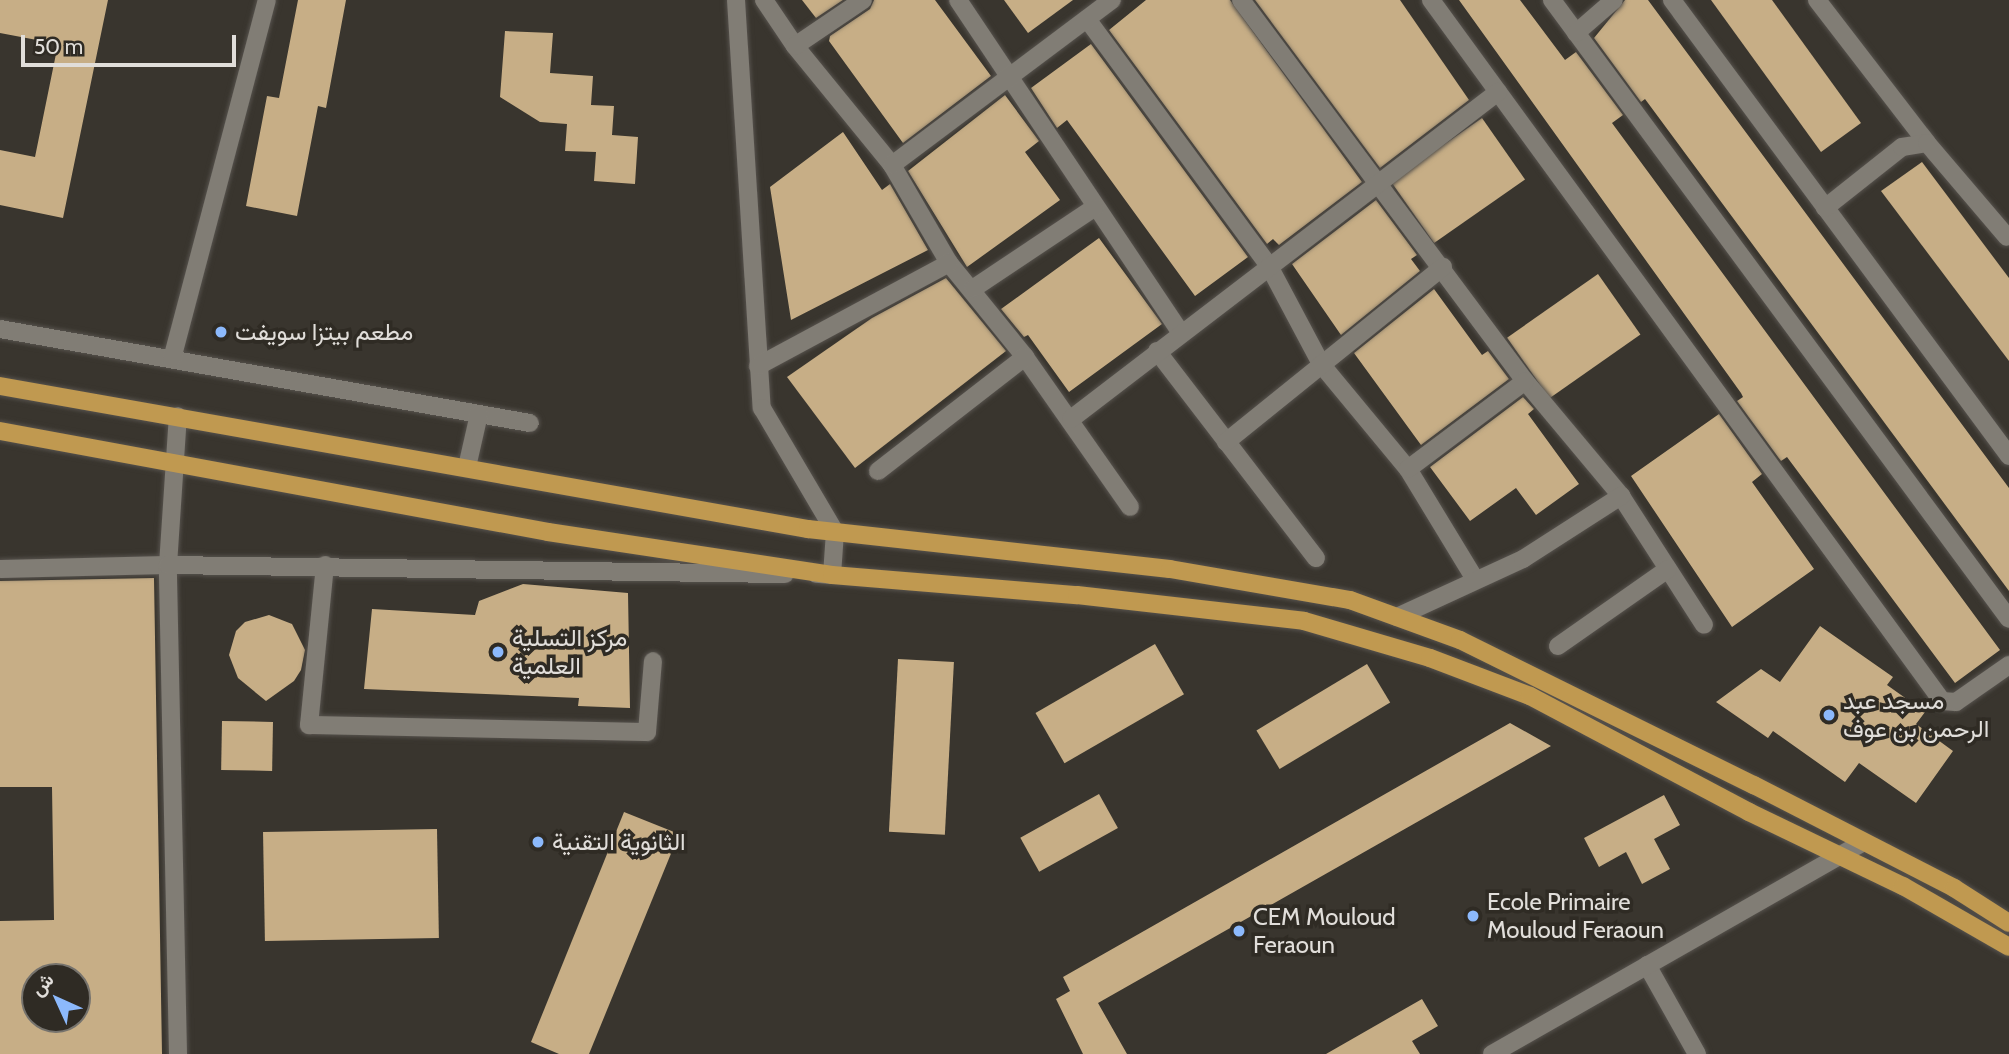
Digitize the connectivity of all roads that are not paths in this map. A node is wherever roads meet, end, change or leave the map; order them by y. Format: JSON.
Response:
{"nodes":[{"id":1,"x":267,"y":0,"type":"edge"},
{"id":2,"x":736,"y":0,"type":"edge"},
{"id":3,"x":764,"y":0,"type":"edge"},
{"id":4,"x":863,"y":0,"type":"edge"},
{"id":5,"x":958,"y":0,"type":"edge"},
{"id":6,"x":1112,"y":0,"type":"edge"},
{"id":7,"x":1241,"y":0,"type":"edge"},
{"id":8,"x":1431,"y":0,"type":"edge"},
{"id":9,"x":1552,"y":0,"type":"edge"},
{"id":10,"x":1614,"y":0,"type":"edge"},
{"id":11,"x":1672,"y":0,"type":"edge"},
{"id":12,"x":1817,"y":0,"type":"edge"},
{"id":13,"x":1087,"y":19,"type":"junction"},
{"id":14,"x":1576,"y":33,"type":"junction"},
{"id":15,"x":795,"y":46,"type":"junction"},
{"id":16,"x":1012,"y":74,"type":"junction"},
{"id":17,"x":1498,"y":92,"type":"junction"},
{"id":18,"x":1927,"y":142,"type":"junction"},
{"id":19,"x":892,"y":165,"type":"junction"},
{"id":20,"x":1379,"y":184,"type":"junction"},
{"id":21,"x":1094,"y":208,"type":"junction"},
{"id":22,"x":1825,"y":208,"type":"junction"},
{"id":23,"x":2007,"y":237,"type":"edge"},
{"id":24,"x":949,"y":263,"type":"junction"},
{"id":25,"x":1269,"y":266,"type":"junction"},
{"id":26,"x":1443,"y":267,"type":"junction"},
{"id":27,"x":974,"y":288,"type":"junction"},
{"id":28,"x":0,"y":329,"type":"edge"},
{"id":29,"x":1181,"y":333,"type":"junction"},
{"id":30,"x":1157,"y":351,"type":"junction"},
{"id":31,"x":1025,"y":357,"type":"junction"},
{"id":32,"x":172,"y":359,"type":"junction"},
{"id":33,"x":1321,"y":364,"type":"junction"},
{"id":34,"x":758,"y":366,"type":"junction"},
{"id":35,"x":1525,"y":381,"type":"junction"},
{"id":36,"x":0,"y":386,"type":"edge"},
{"id":37,"x":479,"y":414,"type":"junction"},
{"id":38,"x":178,"y":416,"type":"junction"},
{"id":39,"x":1071,"y":419,"type":"junction"},
{"id":40,"x":530,"y":423,"type":"dead end"},
{"id":41,"x":0,"y":431,"type":"edge"},
{"id":42,"x":1226,"y":442,"type":"junction"},
{"id":43,"x":2009,"y":456,"type":"edge"},
{"id":44,"x":176,"y":464,"type":"junction"},
{"id":45,"x":467,"y":467,"type":"junction"},
{"id":46,"x":1408,"y":469,"type":"junction"},
{"id":47,"x":878,"y":471,"type":"dead end"},
{"id":48,"x":1621,"y":496,"type":"junction"},
{"id":49,"x":1130,"y":507,"type":"dead end"},
{"id":50,"x":835,"y":532,"type":"junction"},
{"id":51,"x":1316,"y":558,"type":"dead end"},
{"id":52,"x":168,"y":565,"type":"junction"},
{"id":53,"x":326,"y":565,"type":"junction"},
{"id":54,"x":0,"y":569,"type":"edge"},
{"id":55,"x":1668,"y":569,"type":"junction"},
{"id":56,"x":832,"y":575,"type":"junction"},
{"id":57,"x":1475,"y":579,"type":"junction"},
{"id":58,"x":1397,"y":617,"type":"junction"},
{"id":59,"x":2009,"y":620,"type":"edge"},
{"id":60,"x":1704,"y":625,"type":"dead end"},
{"id":61,"x":1558,"y":646,"type":"dead end"},
{"id":62,"x":653,"y":661,"type":"dead end"},
{"id":63,"x":2009,"y":665,"type":"edge"},
{"id":64,"x":1863,"y":842,"type":"junction"},
{"id":65,"x":1839,"y":855,"type":"junction"},
{"id":66,"x":2009,"y":923,"type":"edge"},
{"id":67,"x":2009,"y":947,"type":"edge"},
{"id":68,"x":1647,"y":965,"type":"junction"},
{"id":69,"x":178,"y":1054,"type":"edge"},
{"id":70,"x":1492,"y":1054,"type":"edge"},
{"id":71,"x":1697,"y":1054,"type":"edge"}],
"edges":[{"from":1,"to":32,"type":"street"},
{"from":2,"to":34,"type":"street"},
{"from":3,"to":15,"type":"street"},
{"from":4,"to":15,"type":"street"},
{"from":5,"to":16,"type":"street"},
{"from":6,"to":13,"type":"street"},
{"from":7,"to":20,"type":"street"},
{"from":8,"to":17,"type":"street"},
{"from":9,"to":14,"type":"street"},
{"from":10,"to":14,"type":"street"},
{"from":11,"to":22,"type":"street"},
{"from":12,"to":18,"type":"street"},
{"from":13,"to":16,"type":"street"},
{"from":13,"to":25,"type":"street"},
{"from":14,"to":59,"type":"street"},
{"from":15,"to":19,"type":"street"},
{"from":16,"to":19,"type":"street"},
{"from":16,"to":21,"type":"street"},
{"from":17,"to":20,"type":"street"},
{"from":17,"to":63,"type":"street"},
{"from":18,"to":22,"type":"street"},
{"from":18,"to":23,"type":"street"},
{"from":19,"to":24,"type":"street"},
{"from":20,"to":25,"type":"street"},
{"from":20,"to":26,"type":"street"},
{"from":21,"to":27,"type":"street"},
{"from":21,"to":29,"type":"street"},
{"from":22,"to":43,"type":"street"},
{"from":24,"to":27,"type":"street"},
{"from":24,"to":34,"type":"street"},
{"from":25,"to":29,"type":"street"},
{"from":25,"to":33,"type":"street"},
{"from":26,"to":33,"type":"street"},
{"from":26,"to":35,"type":"street"},
{"from":27,"to":31,"type":"street"},
{"from":28,"to":32,"type":"street"},
{"from":29,"to":30,"type":"street"},
{"from":30,"to":39,"type":"street"},
{"from":30,"to":42,"type":"street"},
{"from":31,"to":39,"type":"street"},
{"from":31,"to":47,"type":"street"},
{"from":32,"to":37,"type":"street"},
{"from":33,"to":42,"type":"street"},
{"from":33,"to":46,"type":"street"},
{"from":34,"to":50,"type":"street"},
{"from":35,"to":46,"type":"street"},
{"from":35,"to":48,"type":"street"},
{"from":36,"to":38,"type":"main road"},
{"from":37,"to":40,"type":"street"},
{"from":37,"to":45,"type":"street"},
{"from":38,"to":44,"type":"street"},
{"from":38,"to":45,"type":"main road"},
{"from":39,"to":49,"type":"street"},
{"from":41,"to":44,"type":"main road"},
{"from":42,"to":51,"type":"street"},
{"from":44,"to":52,"type":"street"},
{"from":44,"to":56,"type":"main road"},
{"from":45,"to":50,"type":"main road"},
{"from":46,"to":57,"type":"street"},
{"from":48,"to":55,"type":"street"},
{"from":48,"to":57,"type":"street"},
{"from":50,"to":56,"type":"street"},
{"from":50,"to":58,"type":"main road"},
{"from":52,"to":53,"type":"street"},
{"from":52,"to":54,"type":"street"},
{"from":52,"to":69,"type":"street"},
{"from":53,"to":56,"type":"street"},
{"from":53,"to":62,"type":"street"},
{"from":55,"to":60,"type":"street"},
{"from":55,"to":61,"type":"street"},
{"from":56,"to":65,"type":"main road"},
{"from":57,"to":58,"type":"street"},
{"from":58,"to":64,"type":"main road"},
{"from":64,"to":65,"type":"street"},
{"from":64,"to":66,"type":"main road"},
{"from":65,"to":67,"type":"main road"},
{"from":65,"to":68,"type":"street"},
{"from":68,"to":70,"type":"street"},
{"from":68,"to":71,"type":"street"}]}
